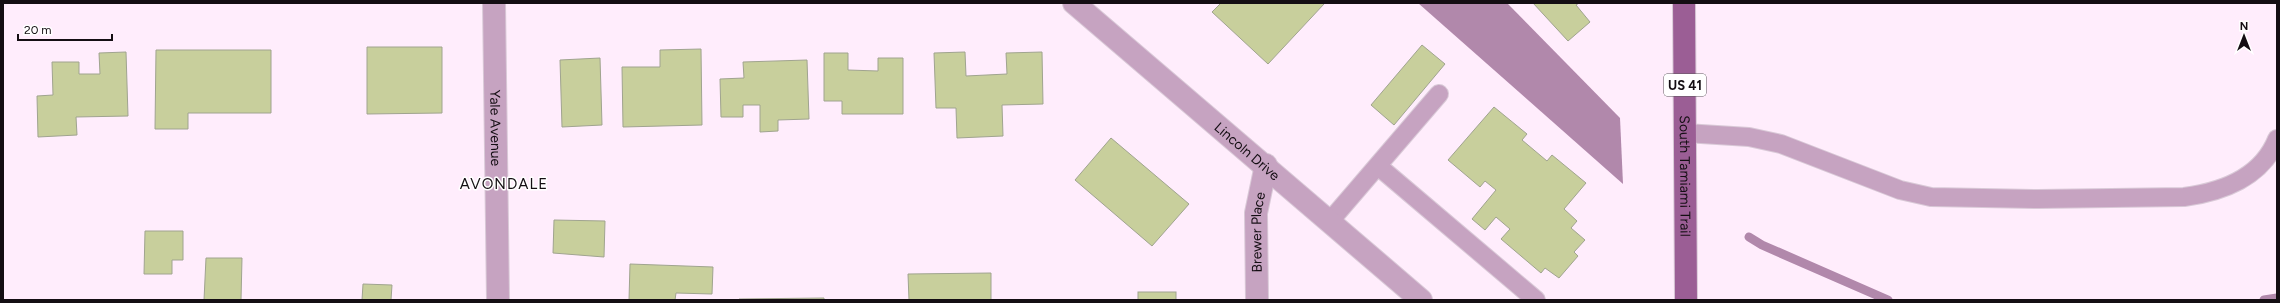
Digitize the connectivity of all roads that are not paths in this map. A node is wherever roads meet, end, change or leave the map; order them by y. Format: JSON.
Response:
{"nodes":[{"id":1,"x":494,"y":3,"type":"edge"},
{"id":2,"x":1074,"y":3,"type":"edge"},
{"id":3,"x":1684,"y":3,"type":"edge"},
{"id":4,"x":1439,"y":94,"type":"dead end"},
{"id":5,"x":1685,"y":133,"type":"junction"},
{"id":6,"x":2277,"y":139,"type":"edge"},
{"id":7,"x":1266,"y":165,"type":"junction"},
{"id":8,"x":1378,"y":166,"type":"junction"},
{"id":9,"x":1330,"y":221,"type":"junction"},
{"id":10,"x":498,"y":300,"type":"edge"},
{"id":11,"x":1256,"y":300,"type":"edge"},
{"id":12,"x":1421,"y":300,"type":"edge"},
{"id":13,"x":1536,"y":300,"type":"edge"},
{"id":14,"x":1686,"y":300,"type":"edge"}],
"edges":[{"from":1,"to":10,"type":"street","name":"Yale Avenue"},
{"from":2,"to":7,"type":"street","name":"Lincoln Drive"},
{"from":3,"to":5,"type":"main road","name":"South Tamiami Trail","number":"US 41"},
{"from":4,"to":8,"type":"lane"},
{"from":5,"to":6,"type":"lane"},
{"from":5,"to":14,"type":"main road","name":"South Tamiami Trail","number":"US 41"},
{"from":7,"to":9,"type":"street","name":"Lincoln Drive"},
{"from":7,"to":11,"type":"street","name":"Brewer Place"},
{"from":8,"to":9,"type":"lane"},
{"from":8,"to":13,"type":"lane"},
{"from":9,"to":12,"type":"street","name":"Lincoln Drive"}]}
